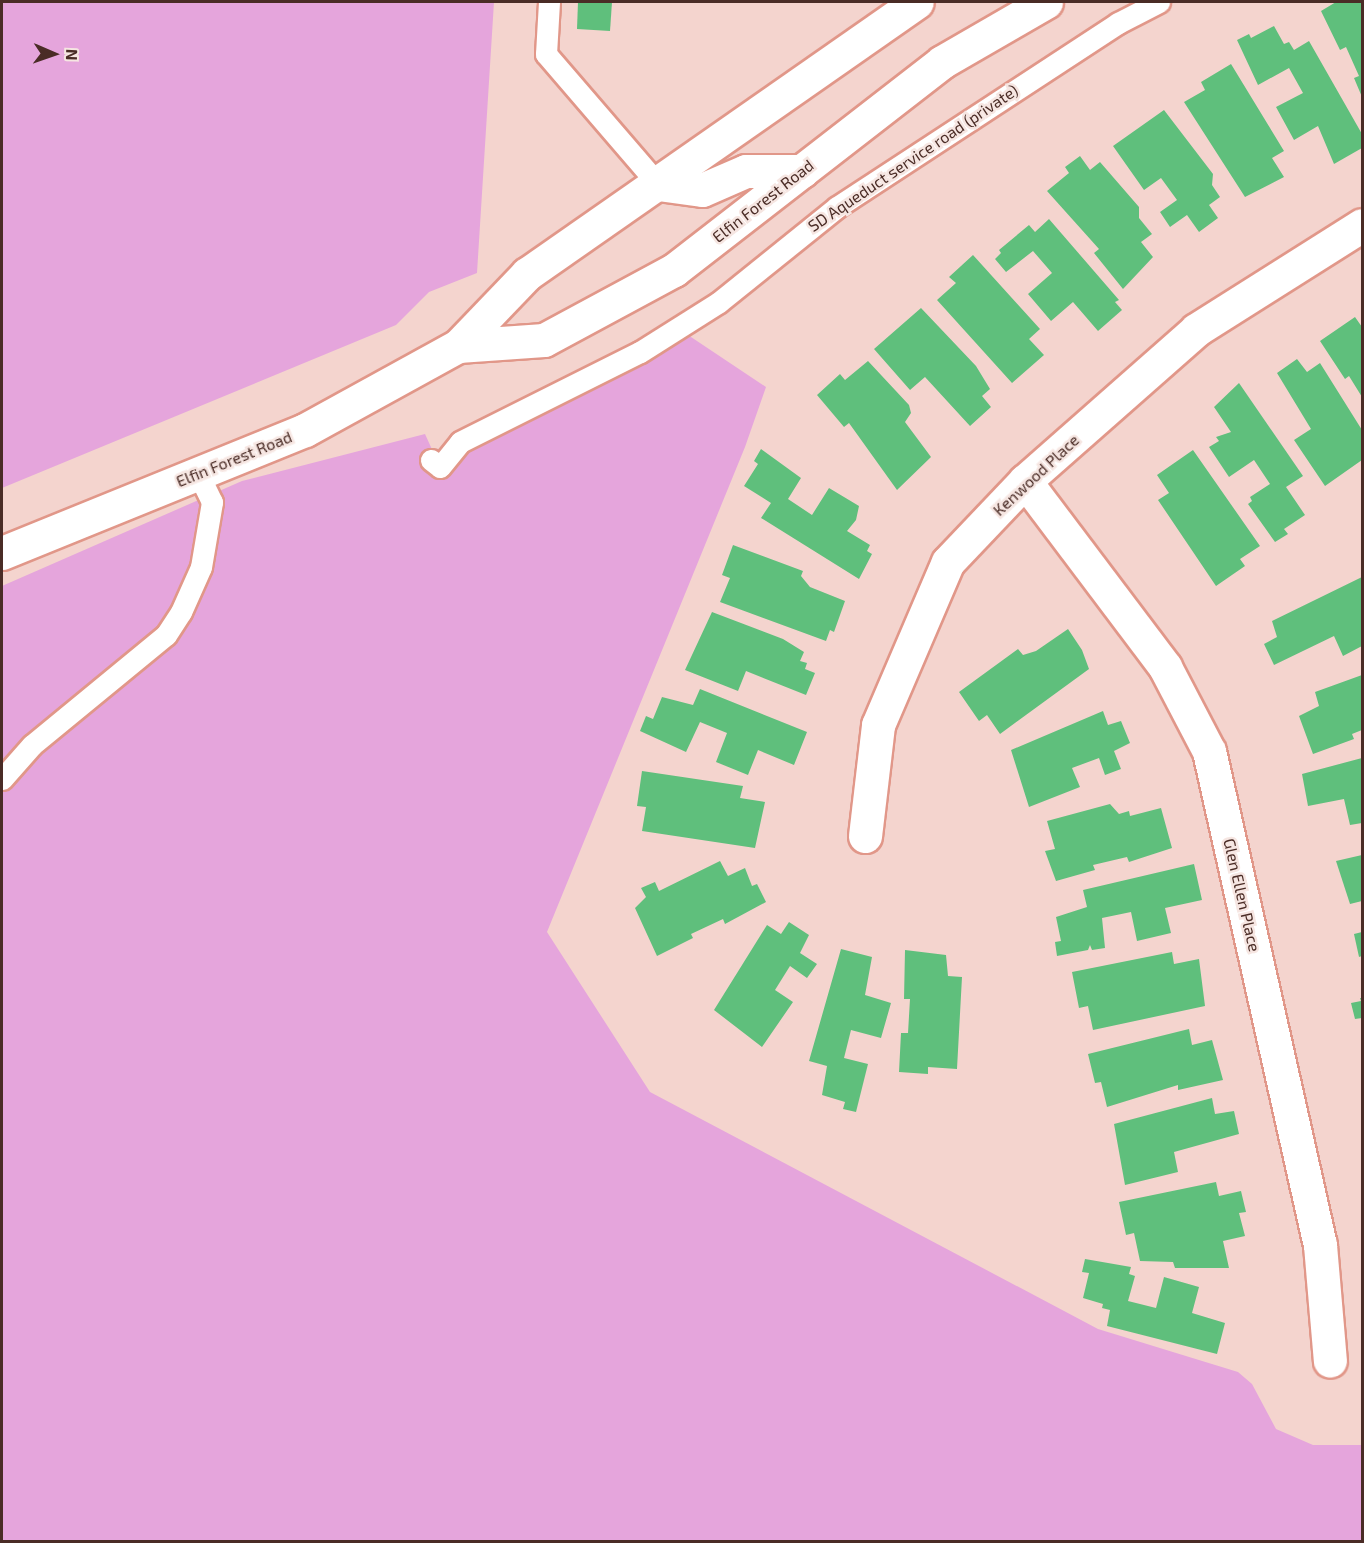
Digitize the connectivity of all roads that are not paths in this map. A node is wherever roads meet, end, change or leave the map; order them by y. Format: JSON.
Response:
{"nodes":[{"id":1,"x":549,"y":2,"type":"edge"},
{"id":2,"x":917,"y":2,"type":"edge"},
{"id":3,"x":1046,"y":2,"type":"edge"},
{"id":4,"x":1159,"y":2,"type":"edge"},
{"id":5,"x":802,"y":171,"type":"junction"},
{"id":6,"x":658,"y":184,"type":"junction"},
{"id":7,"x":1362,"y":225,"type":"edge"},
{"id":8,"x":458,"y":346,"type":"junction"},
{"id":9,"x":431,"y":460,"type":"dead end"},
{"id":10,"x":198,"y":473,"type":"junction"},
{"id":11,"x":1025,"y":481,"type":"junction"},
{"id":12,"x":2,"y":553,"type":"edge"},
{"id":13,"x":2,"y":779,"type":"edge"},
{"id":14,"x":865,"y":836,"type":"dead end"},
{"id":15,"x":1330,"y":1361,"type":"dead end"}],
"edges":[{"from":1,"to":6,"type":"lane"},
{"from":2,"to":6,"type":"main road","name":"Elfin Forest Road"},
{"from":3,"to":5,"type":"main road","name":"Elfin Forest Road"},
{"from":4,"to":9,"type":"lane","name":"SD Aqueduct service road (private)"},
{"from":5,"to":6,"type":"main road"},
{"from":5,"to":8,"type":"main road","name":"Elfin Forest Road"},
{"from":6,"to":8,"type":"main road","name":"Elfin Forest Road"},
{"from":7,"to":11,"type":"main road","name":"Kenwood Place"},
{"from":8,"to":10,"type":"main road","name":"Elfin Forest Road"},
{"from":10,"to":12,"type":"main road","name":"Elfin Forest Road"},
{"from":10,"to":13,"type":"lane"},
{"from":11,"to":14,"type":"main road","name":"Kenwood Place"},
{"from":11,"to":15,"type":"main road","name":"Glen Ellen Place"}]}
